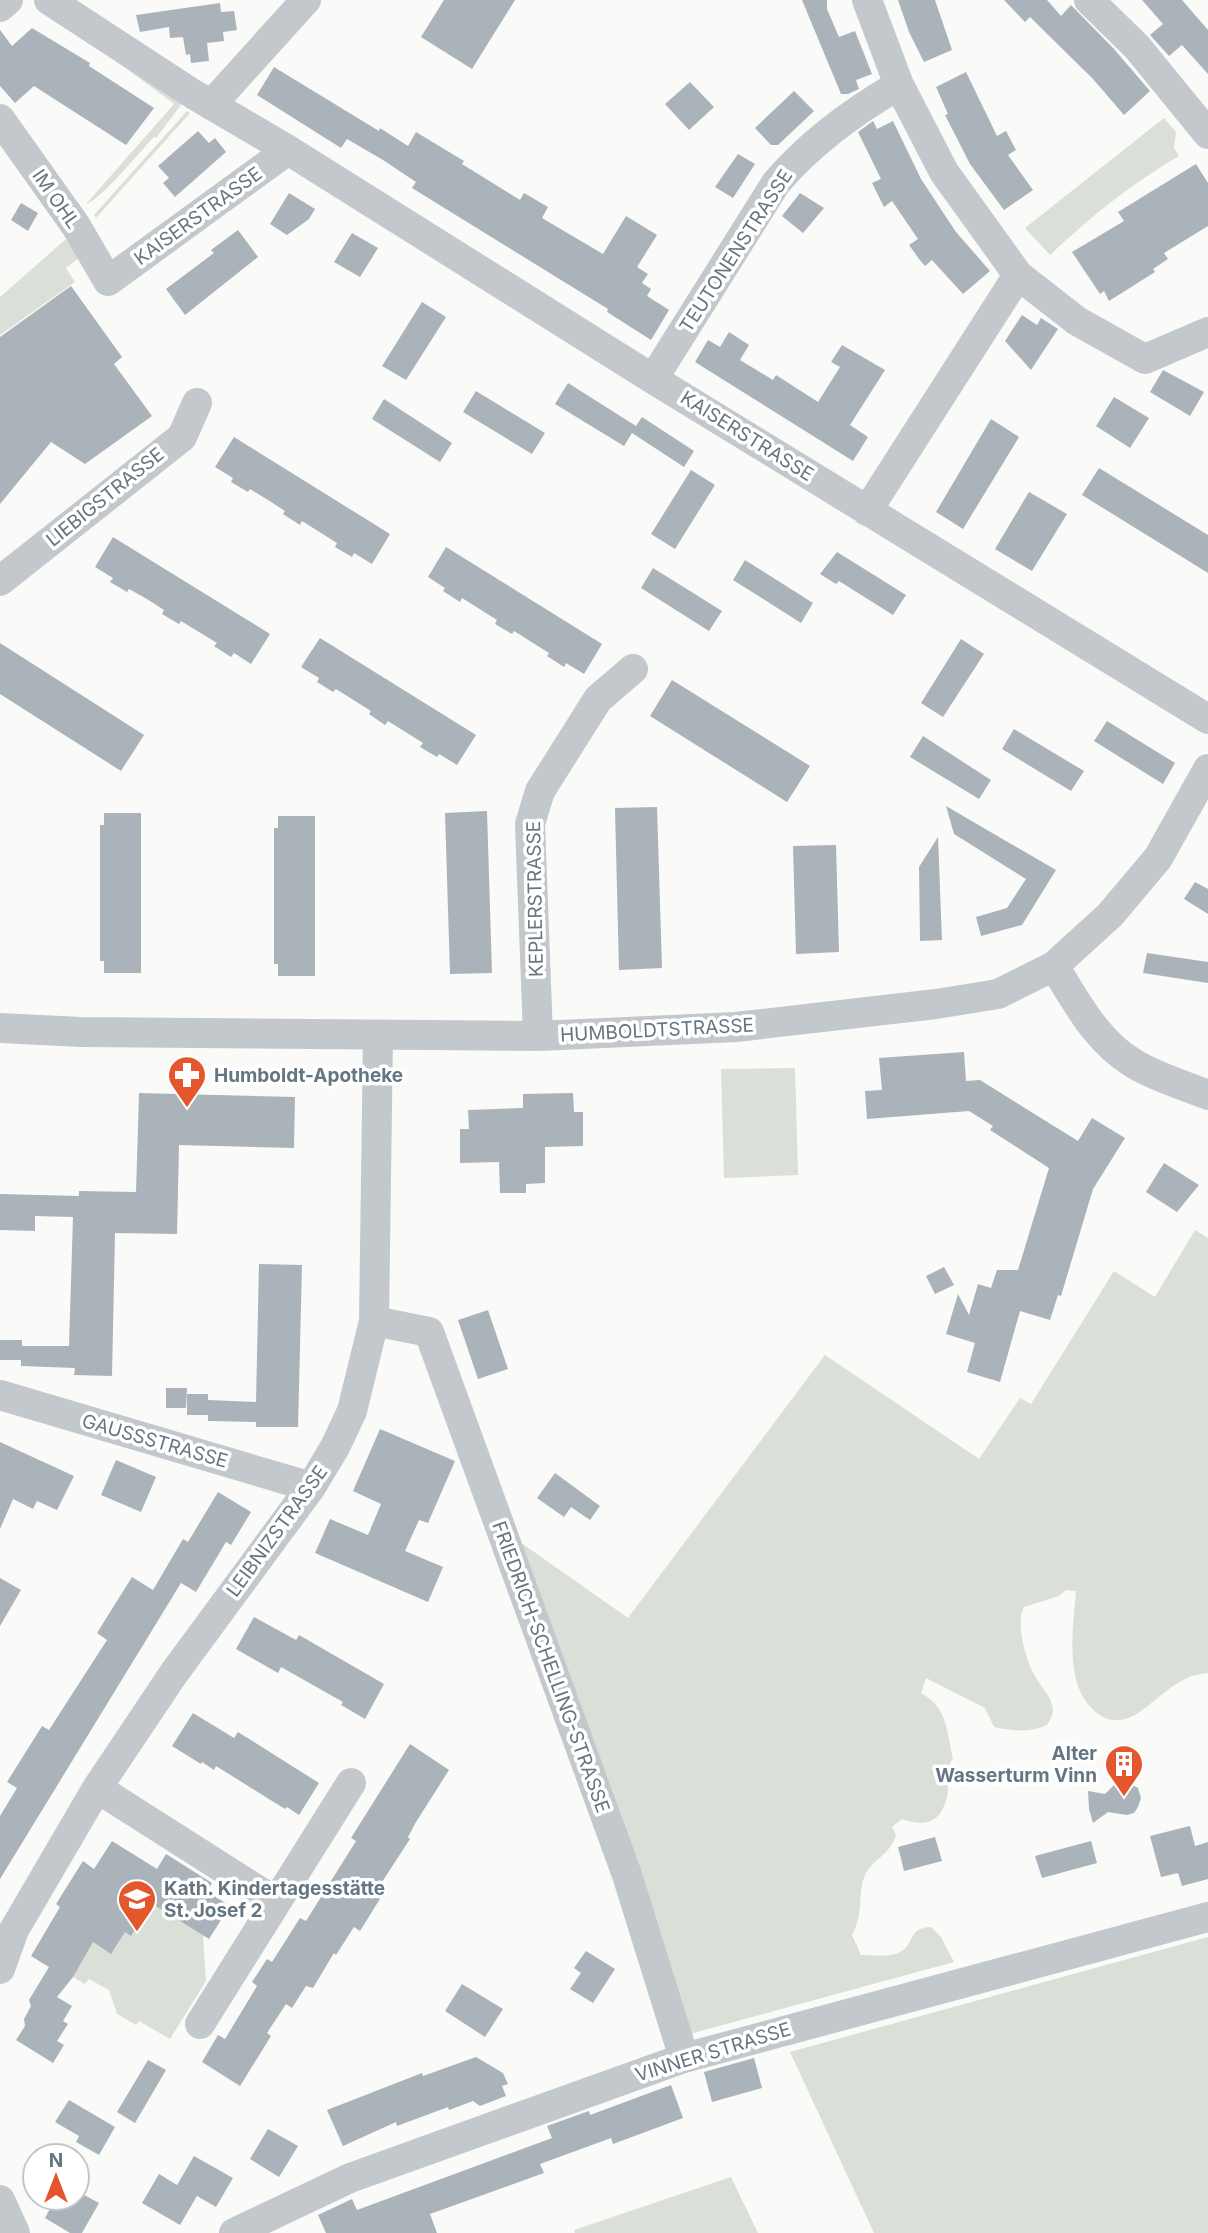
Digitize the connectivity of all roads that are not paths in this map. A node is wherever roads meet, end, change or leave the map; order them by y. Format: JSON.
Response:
{"nodes":[{"id":1,"x":8,"y":0,"type":"edge"},
{"id":2,"x":49,"y":0,"type":"edge"},
{"id":3,"x":306,"y":0,"type":"edge"},
{"id":4,"x":867,"y":0,"type":"edge"},
{"id":5,"x":1089,"y":0,"type":"edge"},
{"id":6,"x":0,"y":7,"type":"edge"},
{"id":7,"x":899,"y":85,"type":"junction"},
{"id":8,"x":202,"y":100,"type":"junction"},
{"id":9,"x":0,"y":119,"type":"edge"},
{"id":10,"x":1208,"y":134,"type":"edge"},
{"id":11,"x":288,"y":150,"type":"junction"},
{"id":12,"x":1018,"y":275,"type":"junction"},
{"id":13,"x":108,"y":281,"type":"joint"},
{"id":14,"x":1208,"y":332,"type":"edge"},
{"id":15,"x":653,"y":379,"type":"junction"},
{"id":16,"x":197,"y":404,"type":"dead end"},
{"id":17,"x":867,"y":511,"type":"junction"},
{"id":18,"x":0,"y":581,"type":"edge"},
{"id":19,"x":633,"y":669,"type":"dead end"},
{"id":20,"x":1208,"y":719,"type":"edge"},
{"id":21,"x":1208,"y":769,"type":"edge"},
{"id":22,"x":1055,"y":966,"type":"junction"},
{"id":23,"x":0,"y":1028,"type":"edge"},
{"id":24,"x":377,"y":1036,"type":"junction"},
{"id":25,"x":538,"y":1036,"type":"junction"},
{"id":26,"x":1208,"y":1096,"type":"edge"},
{"id":27,"x":373,"y":1321,"type":"junction"},
{"id":28,"x":0,"y":1395,"type":"edge"},
{"id":29,"x":311,"y":1487,"type":"junction"},
{"id":30,"x":351,"y":1783,"type":"dead end"},
{"id":31,"x":97,"y":1788,"type":"junction"},
{"id":32,"x":276,"y":1902,"type":"junction"},
{"id":33,"x":1208,"y":1917,"type":"edge"},
{"id":34,"x":7,"y":1926,"type":"edge"},
{"id":35,"x":0,"y":1969,"type":"edge"},
{"id":36,"x":200,"y":2024,"type":"dead end"},
{"id":37,"x":684,"y":2058,"type":"junction"},
{"id":38,"x":234,"y":2233,"type":"edge"}],
"edges":[{"from":1,"to":6,"type":"street"},
{"from":2,"to":8,"type":"street","name":"KAISERSTRASSE"},
{"from":3,"to":8,"type":"street"},
{"from":4,"to":7,"type":"street"},
{"from":5,"to":10,"type":"street"},
{"from":7,"to":12,"type":"street"},
{"from":7,"to":15,"type":"street","name":"TEUTONENSTRASSE"},
{"from":8,"to":11,"type":"street","name":"KAISERSTRASSE"},
{"from":9,"to":13,"type":"street","name":"IM OHL"},
{"from":11,"to":13,"type":"street","name":"KAISERSTRASSE"},
{"from":11,"to":15,"type":"street","name":"KAISERSTRASSE"},
{"from":12,"to":14,"type":"street"},
{"from":12,"to":17,"type":"street"},
{"from":15,"to":17,"type":"street","name":"KAISERSTRASSE"},
{"from":16,"to":18,"type":"street","name":"LIEBIGSTRASSE"},
{"from":17,"to":20,"type":"street","name":"KAISERSTRASSE"},
{"from":19,"to":25,"type":"street","name":"KEPLERSTRASSE"},
{"from":21,"to":22,"type":"street","name":"HUMBOLDTSTRASSE"},
{"from":22,"to":25,"type":"street","name":"HUMBOLDTSTRASSE"},
{"from":22,"to":26,"type":"street"},
{"from":23,"to":24,"type":"street","name":"HUMBOLDTSTRASSE"},
{"from":24,"to":25,"type":"street","name":"HUMBOLDTSTRASSE"},
{"from":24,"to":27,"type":"street","name":"LEIBNIZSTRASSE"},
{"from":27,"to":29,"type":"street","name":"LEIBNIZSTRASSE"},
{"from":27,"to":37,"type":"street","name":"FRIEDRICH-SCHELLING-STRASSE"},
{"from":28,"to":29,"type":"street","name":"GAUSSSTRASSE"},
{"from":29,"to":31,"type":"street","name":"LEIBNIZSTRASSE"},
{"from":30,"to":32,"type":"street"},
{"from":31,"to":32,"type":"street"},
{"from":31,"to":34,"type":"street","name":"LEIBNIZSTRASSE"},
{"from":32,"to":36,"type":"street"},
{"from":33,"to":37,"type":"street","name":"VINNER STRASSE"},
{"from":34,"to":35,"type":"street","name":"LEIBNIZSTRASSE"},
{"from":37,"to":38,"type":"street","name":"VINNER STRASSE"}]}
